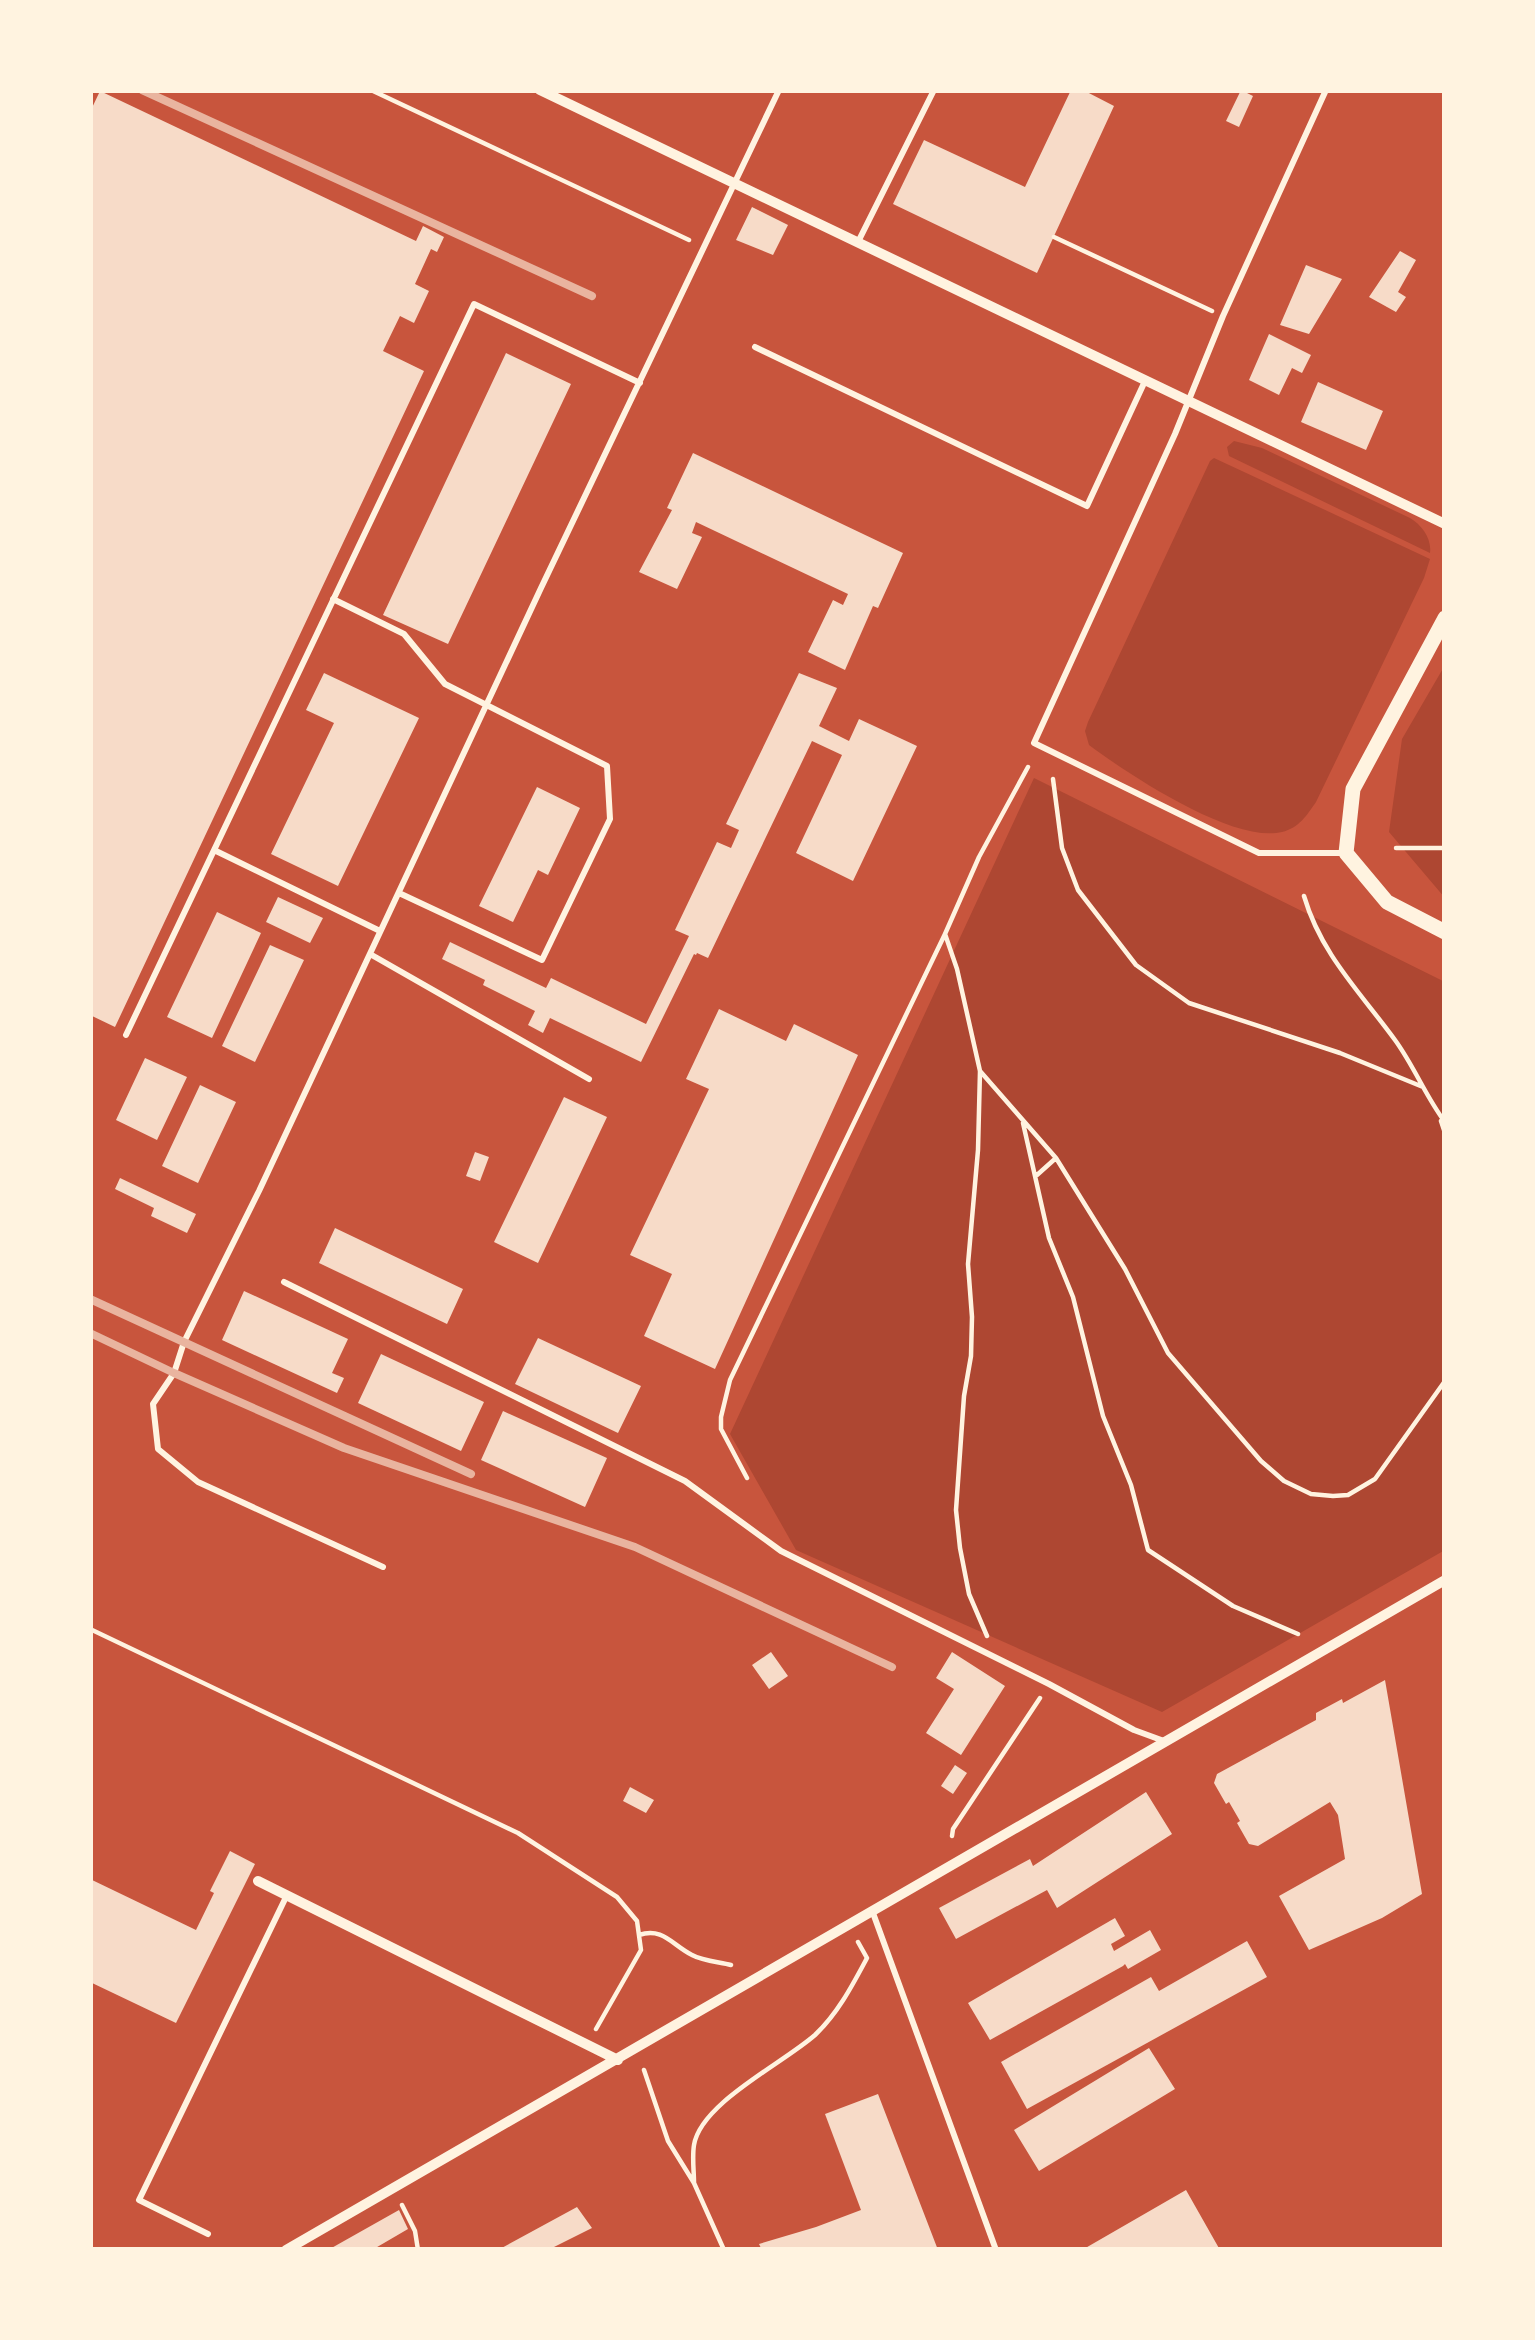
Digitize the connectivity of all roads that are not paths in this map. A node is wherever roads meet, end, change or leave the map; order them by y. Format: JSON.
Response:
{"nodes":[{"id":1,"x":540,"y":90,"type":"edge"},
{"id":2,"x":779,"y":90,"type":"edge"},
{"id":3,"x":934,"y":90,"type":"edge"},
{"id":4,"x":1326,"y":90,"type":"edge"},
{"id":5,"x":735,"y":183,"type":"junction"},
{"id":6,"x":858,"y":242,"type":"junction"},
{"id":7,"x":755,"y":347,"type":"dead end"},
{"id":8,"x":1146,"y":379,"type":"junction"},
{"id":9,"x":640,"y":383,"type":"junction"},
{"id":10,"x":1189,"y":400,"type":"junction"},
{"id":11,"x":1445,"y":524,"type":"edge"},
{"id":12,"x":333,"y":599,"type":"junction"},
{"id":13,"x":1445,"y":618,"type":"edge"},
{"id":14,"x":486,"y":705,"type":"junction"},
{"id":15,"x":214,"y":850,"type":"junction"},
{"id":16,"x":1346,"y":853,"type":"junction"},
{"id":17,"x":398,"y":893,"type":"junction"},
{"id":18,"x":380,"y":931,"type":"junction"},
{"id":19,"x":1445,"y":932,"type":"edge"},
{"id":20,"x":370,"y":954,"type":"junction"},
{"id":21,"x":126,"y":1035,"type":"dead end"},
{"id":22,"x":589,"y":1079,"type":"dead end"},
{"id":23,"x":284,"y":1282,"type":"dead end"},
{"id":24,"x":383,"y":1567,"type":"dead end"},
{"id":25,"x":1445,"y":1580,"type":"edge"},
{"id":26,"x":1164,"y":1741,"type":"junction"},
{"id":27,"x":258,"y":1881,"type":"dead end"},
{"id":28,"x":287,"y":1895,"type":"junction"},
{"id":29,"x":872,"y":1910,"type":"junction"},
{"id":30,"x":618,"y":2060,"type":"junction"},
{"id":31,"x":208,"y":2234,"type":"dead end"},
{"id":32,"x":286,"y":2250,"type":"edge"},
{"id":33,"x":996,"y":2250,"type":"edge"}],
"edges":[{"from":1,"to":5,"type":"street"},
{"from":2,"to":5,"type":"lane"},
{"from":3,"to":6,"type":"lane"},
{"from":4,"to":10,"type":"lane"},
{"from":5,"to":6,"type":"street"},
{"from":5,"to":9,"type":"lane"},
{"from":6,"to":8,"type":"street"},
{"from":7,"to":8,"type":"lane"},
{"from":8,"to":10,"type":"street"},
{"from":9,"to":12,"type":"lane"},
{"from":9,"to":14,"type":"lane"},
{"from":10,"to":11,"type":"street"},
{"from":10,"to":16,"type":"lane"},
{"from":12,"to":14,"type":"lane"},
{"from":12,"to":15,"type":"lane"},
{"from":13,"to":16,"type":"main road"},
{"from":14,"to":17,"type":"lane"},
{"from":14,"to":17,"type":"lane"},
{"from":15,"to":18,"type":"lane"},
{"from":15,"to":21,"type":"lane"},
{"from":16,"to":19,"type":"main road"},
{"from":17,"to":18,"type":"lane"},
{"from":18,"to":20,"type":"lane"},
{"from":20,"to":22,"type":"lane"},
{"from":20,"to":24,"type":"lane"},
{"from":23,"to":26,"type":"lane"},
{"from":25,"to":26,"type":"street"},
{"from":26,"to":29,"type":"street"},
{"from":27,"to":28,"type":"street"},
{"from":28,"to":30,"type":"street"},
{"from":28,"to":31,"type":"lane"},
{"from":29,"to":30,"type":"street"},
{"from":29,"to":33,"type":"lane"},
{"from":30,"to":32,"type":"street"}]}
